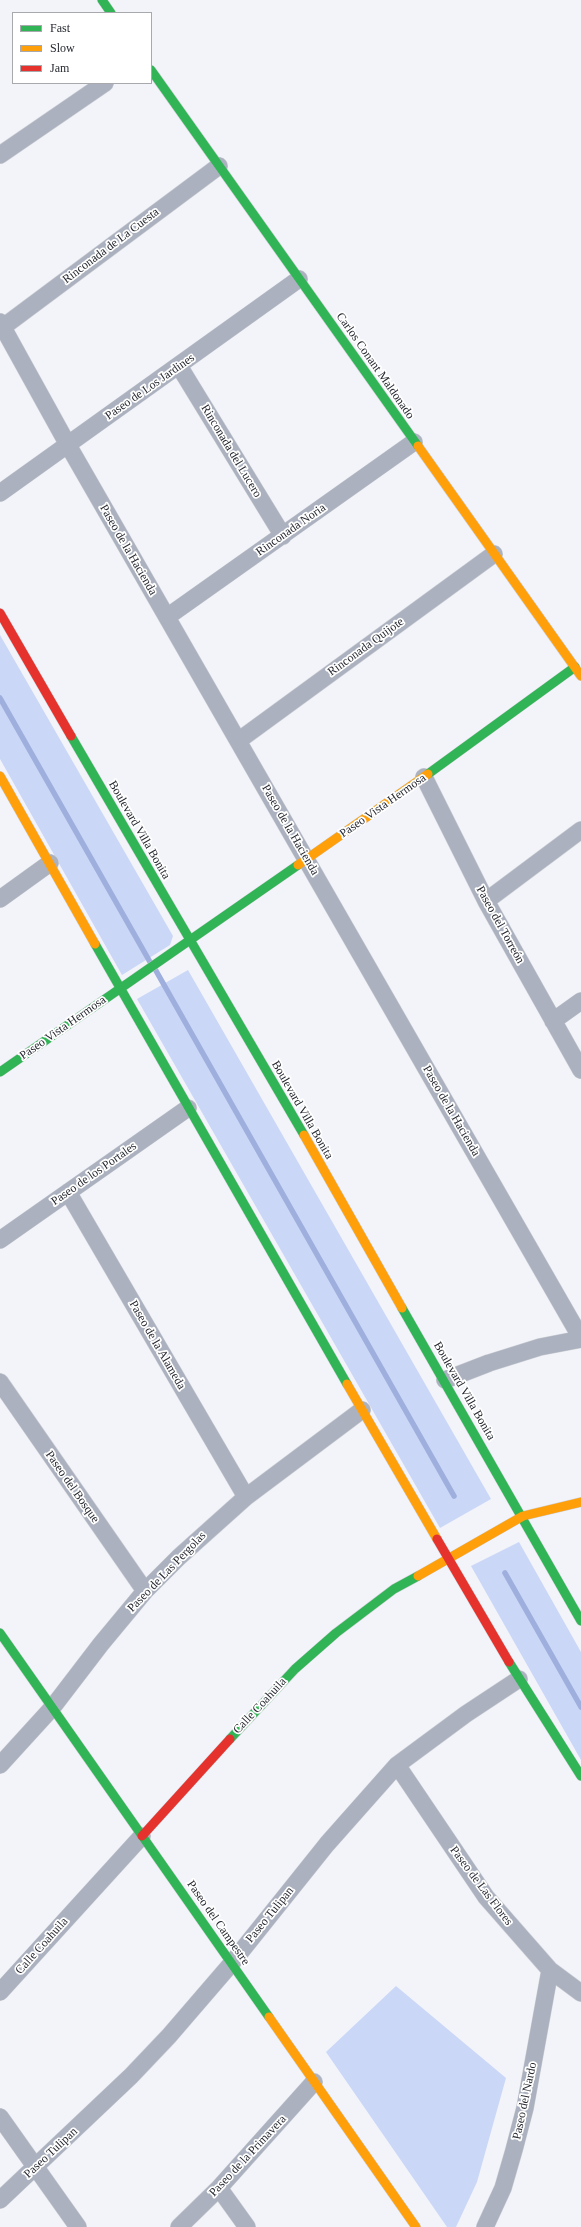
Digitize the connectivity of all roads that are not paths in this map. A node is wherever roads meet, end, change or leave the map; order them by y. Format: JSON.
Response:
{"nodes":[{"id":1,"x":102,"y":0,"type":"edge"},
{"id":2,"x":110,"y":12,"type":"edge"},
{"id":3,"x":152,"y":71,"type":"edge"},
{"id":4,"x":104,"y":84,"type":"edge"},
{"id":5,"x":0,"y":155,"type":"edge"},
{"id":6,"x":219,"y":166,"type":"junction"},
{"id":7,"x":299,"y":280,"type":"junction"},
{"id":8,"x":1,"y":324,"type":"edge"},
{"id":9,"x":179,"y":366,"type":"junction"},
{"id":10,"x":414,"y":442,"type":"junction"},
{"id":11,"x":68,"y":445,"type":"junction"},
{"id":12,"x":0,"y":493,"type":"edge"},
{"id":13,"x":283,"y":536,"type":"junction"},
{"id":14,"x":494,"y":554,"type":"junction"},
{"id":15,"x":0,"y":613,"type":"edge"},
{"id":16,"x":167,"y":617,"type":"junction"},
{"id":17,"x":579,"y":668,"type":"edge"},
{"id":18,"x":238,"y":741,"type":"junction"},
{"id":19,"x":0,"y":776,"type":"edge"},
{"id":20,"x":424,"y":777,"type":"junction"},
{"id":21,"x":581,"y":830,"type":"edge"},
{"id":22,"x":307,"y":860,"type":"junction"},
{"id":23,"x":50,"y":863,"type":"junction"},
{"id":24,"x":0,"y":899,"type":"edge"},
{"id":25,"x":486,"y":901,"type":"junction"},
{"id":26,"x":186,"y":944,"type":"junction"},
{"id":27,"x":122,"y":986,"type":"junction"},
{"id":28,"x":581,"y":1000,"type":"edge"},
{"id":29,"x":553,"y":1021,"type":"junction"},
{"id":30,"x":581,"y":1070,"type":"edge"},
{"id":31,"x":0,"y":1072,"type":"edge"},
{"id":32,"x":188,"y":1108,"type":"junction"},
{"id":33,"x":68,"y":1192,"type":"junction"},
{"id":34,"x":0,"y":1240,"type":"edge"},
{"id":35,"x":581,"y":1338,"type":"edge"},
{"id":36,"x":444,"y":1380,"type":"junction"},
{"id":37,"x":0,"y":1382,"type":"edge"},
{"id":38,"x":362,"y":1410,"type":"junction"},
{"id":39,"x":246,"y":1497,"type":"junction"},
{"id":40,"x":581,"y":1502,"type":"edge"},
{"id":41,"x":523,"y":1516,"type":"junction"},
{"id":42,"x":453,"y":1554,"type":"junction"},
{"id":43,"x":145,"y":1591,"type":"junction"},
{"id":44,"x":581,"y":1621,"type":"edge"},
{"id":45,"x":0,"y":1633,"type":"edge"},
{"id":46,"x":519,"y":1679,"type":"junction"},
{"id":47,"x":52,"y":1708,"type":"junction"},
{"id":48,"x":0,"y":1765,"type":"edge"},
{"id":49,"x":397,"y":1765,"type":"junction"},
{"id":50,"x":581,"y":1776,"type":"edge"},
{"id":51,"x":142,"y":1836,"type":"junction"},
{"id":52,"x":231,"y":1964,"type":"junction"},
{"id":53,"x":550,"y":1970,"type":"junction"},
{"id":54,"x":0,"y":1992,"type":"edge"},
{"id":55,"x":581,"y":1993,"type":"edge"},
{"id":56,"x":314,"y":2082,"type":"junction"},
{"id":57,"x":0,"y":2117,"type":"edge"},
{"id":58,"x":36,"y":2168,"type":"junction"},
{"id":59,"x":220,"y":2188,"type":"junction"},
{"id":60,"x":0,"y":2200,"type":"edge"},
{"id":61,"x":78,"y":2227,"type":"edge"},
{"id":62,"x":179,"y":2227,"type":"edge"},
{"id":63,"x":247,"y":2227,"type":"edge"},
{"id":64,"x":416,"y":2227,"type":"edge"},
{"id":65,"x":485,"y":2227,"type":"edge"}],
"edges":[{"from":1,"to":2,"type":"street"},
{"from":3,"to":6,"type":"street","name":"Carlos Conant Maldonado"},
{"from":4,"to":5,"type":"street"},
{"from":6,"to":7,"type":"street","name":"Carlos Conant Maldonado"},
{"from":6,"to":8,"type":"street","name":"Rinconada de La Cuesta"},
{"from":7,"to":9,"type":"street","name":"Paseo de Los Jardines"},
{"from":7,"to":10,"type":"street","name":"Carlos Conant Maldonado"},
{"from":8,"to":11,"type":"street","name":"Paseo de la Hacienda"},
{"from":9,"to":11,"type":"street","name":"Paseo de Los Jardines"},
{"from":9,"to":13,"type":"street","name":"Rinconada del Lucero"},
{"from":10,"to":13,"type":"street","name":"Rinconada Noria"},
{"from":10,"to":14,"type":"street","name":"Carlos Conant Maldonado"},
{"from":11,"to":12,"type":"street","name":"Paseo de Los Jardines"},
{"from":11,"to":16,"type":"street","name":"Paseo de la Hacienda"},
{"from":13,"to":16,"type":"street","name":"Rinconada Noria"},
{"from":14,"to":17,"type":"street","name":"Carlos Conant Maldonado"},
{"from":14,"to":18,"type":"street","name":"Rinconada Quijote"},
{"from":15,"to":26,"type":"street","name":"Boulevard Villa Bonita"},
{"from":16,"to":18,"type":"street","name":"Paseo de la Hacienda"},
{"from":17,"to":20,"type":"street","name":"Paseo Vista Hermosa"},
{"from":18,"to":22,"type":"street","name":"Paseo de la Hacienda"},
{"from":19,"to":23,"type":"street"},
{"from":20,"to":22,"type":"street","name":"Paseo Vista Hermosa"},
{"from":20,"to":25,"type":"street","name":"Paseo del Torreón"},
{"from":21,"to":25,"type":"street"},
{"from":22,"to":26,"type":"street","name":"Paseo Vista Hermosa"},
{"from":22,"to":35,"type":"street","name":"Paseo de la Hacienda"},
{"from":23,"to":24,"type":"street"},
{"from":23,"to":27,"type":"street"},
{"from":25,"to":29,"type":"street","name":"Paseo del Torreón"},
{"from":26,"to":27,"type":"street","name":"Paseo Vista Hermosa"},
{"from":26,"to":36,"type":"street","name":"Boulevard Villa Bonita"},
{"from":27,"to":31,"type":"street","name":"Paseo Vista Hermosa"},
{"from":27,"to":32,"type":"street"},
{"from":28,"to":29,"type":"street"},
{"from":29,"to":30,"type":"street","name":"Paseo del Torreón"},
{"from":32,"to":33,"type":"street","name":"Paseo de los Portales"},
{"from":32,"to":38,"type":"street"},
{"from":33,"to":34,"type":"street","name":"Paseo de los Portales"},
{"from":33,"to":39,"type":"street","name":"Paseo de la Alameda"},
{"from":35,"to":36,"type":"street"},
{"from":36,"to":41,"type":"street","name":"Boulevard Villa Bonita"},
{"from":37,"to":43,"type":"street","name":"Paseo del Bosque"},
{"from":38,"to":39,"type":"street","name":"Paseo de Las Pergolas"},
{"from":38,"to":42,"type":"street"},
{"from":39,"to":43,"type":"street","name":"Paseo de Las Pergolas"},
{"from":40,"to":41,"type":"street","name":"Calle Coahuila"},
{"from":41,"to":42,"type":"street","name":"Calle Coahuila"},
{"from":41,"to":44,"type":"street","name":"Boulevard Villa Bonita"},
{"from":42,"to":46,"type":"street"},
{"from":42,"to":51,"type":"street","name":"Calle Coahuila"},
{"from":43,"to":47,"type":"street","name":"Paseo de Las Pergolas"},
{"from":45,"to":47,"type":"street","name":"Paseo del Campestre"},
{"from":46,"to":49,"type":"street","name":"Paseo Tulipan"},
{"from":46,"to":50,"type":"street"},
{"from":47,"to":48,"type":"street","name":"Paseo de Las Pergolas"},
{"from":47,"to":51,"type":"street","name":"Paseo del Campestre"},
{"from":49,"to":52,"type":"street","name":"Paseo Tulipan"},
{"from":49,"to":53,"type":"street","name":"Paseo de Las Flores"},
{"from":51,"to":52,"type":"street","name":"Paseo del Campestre"},
{"from":51,"to":54,"type":"street","name":"Calle Coahuila"},
{"from":52,"to":56,"type":"street","name":"Paseo del Campestre"},
{"from":52,"to":58,"type":"street","name":"Paseo Tulipan"},
{"from":53,"to":55,"type":"street","name":"Paseo de Las Flores"},
{"from":53,"to":65,"type":"street","name":"Paseo del Nardo"},
{"from":56,"to":59,"type":"street","name":"Paseo de la Primavera"},
{"from":56,"to":64,"type":"street","name":"Paseo del Campestre"},
{"from":57,"to":58,"type":"street"},
{"from":58,"to":60,"type":"street","name":"Paseo Tulipan"},
{"from":58,"to":61,"type":"street"},
{"from":59,"to":62,"type":"street","name":"Paseo de la Primavera"},
{"from":59,"to":63,"type":"street"}]}
